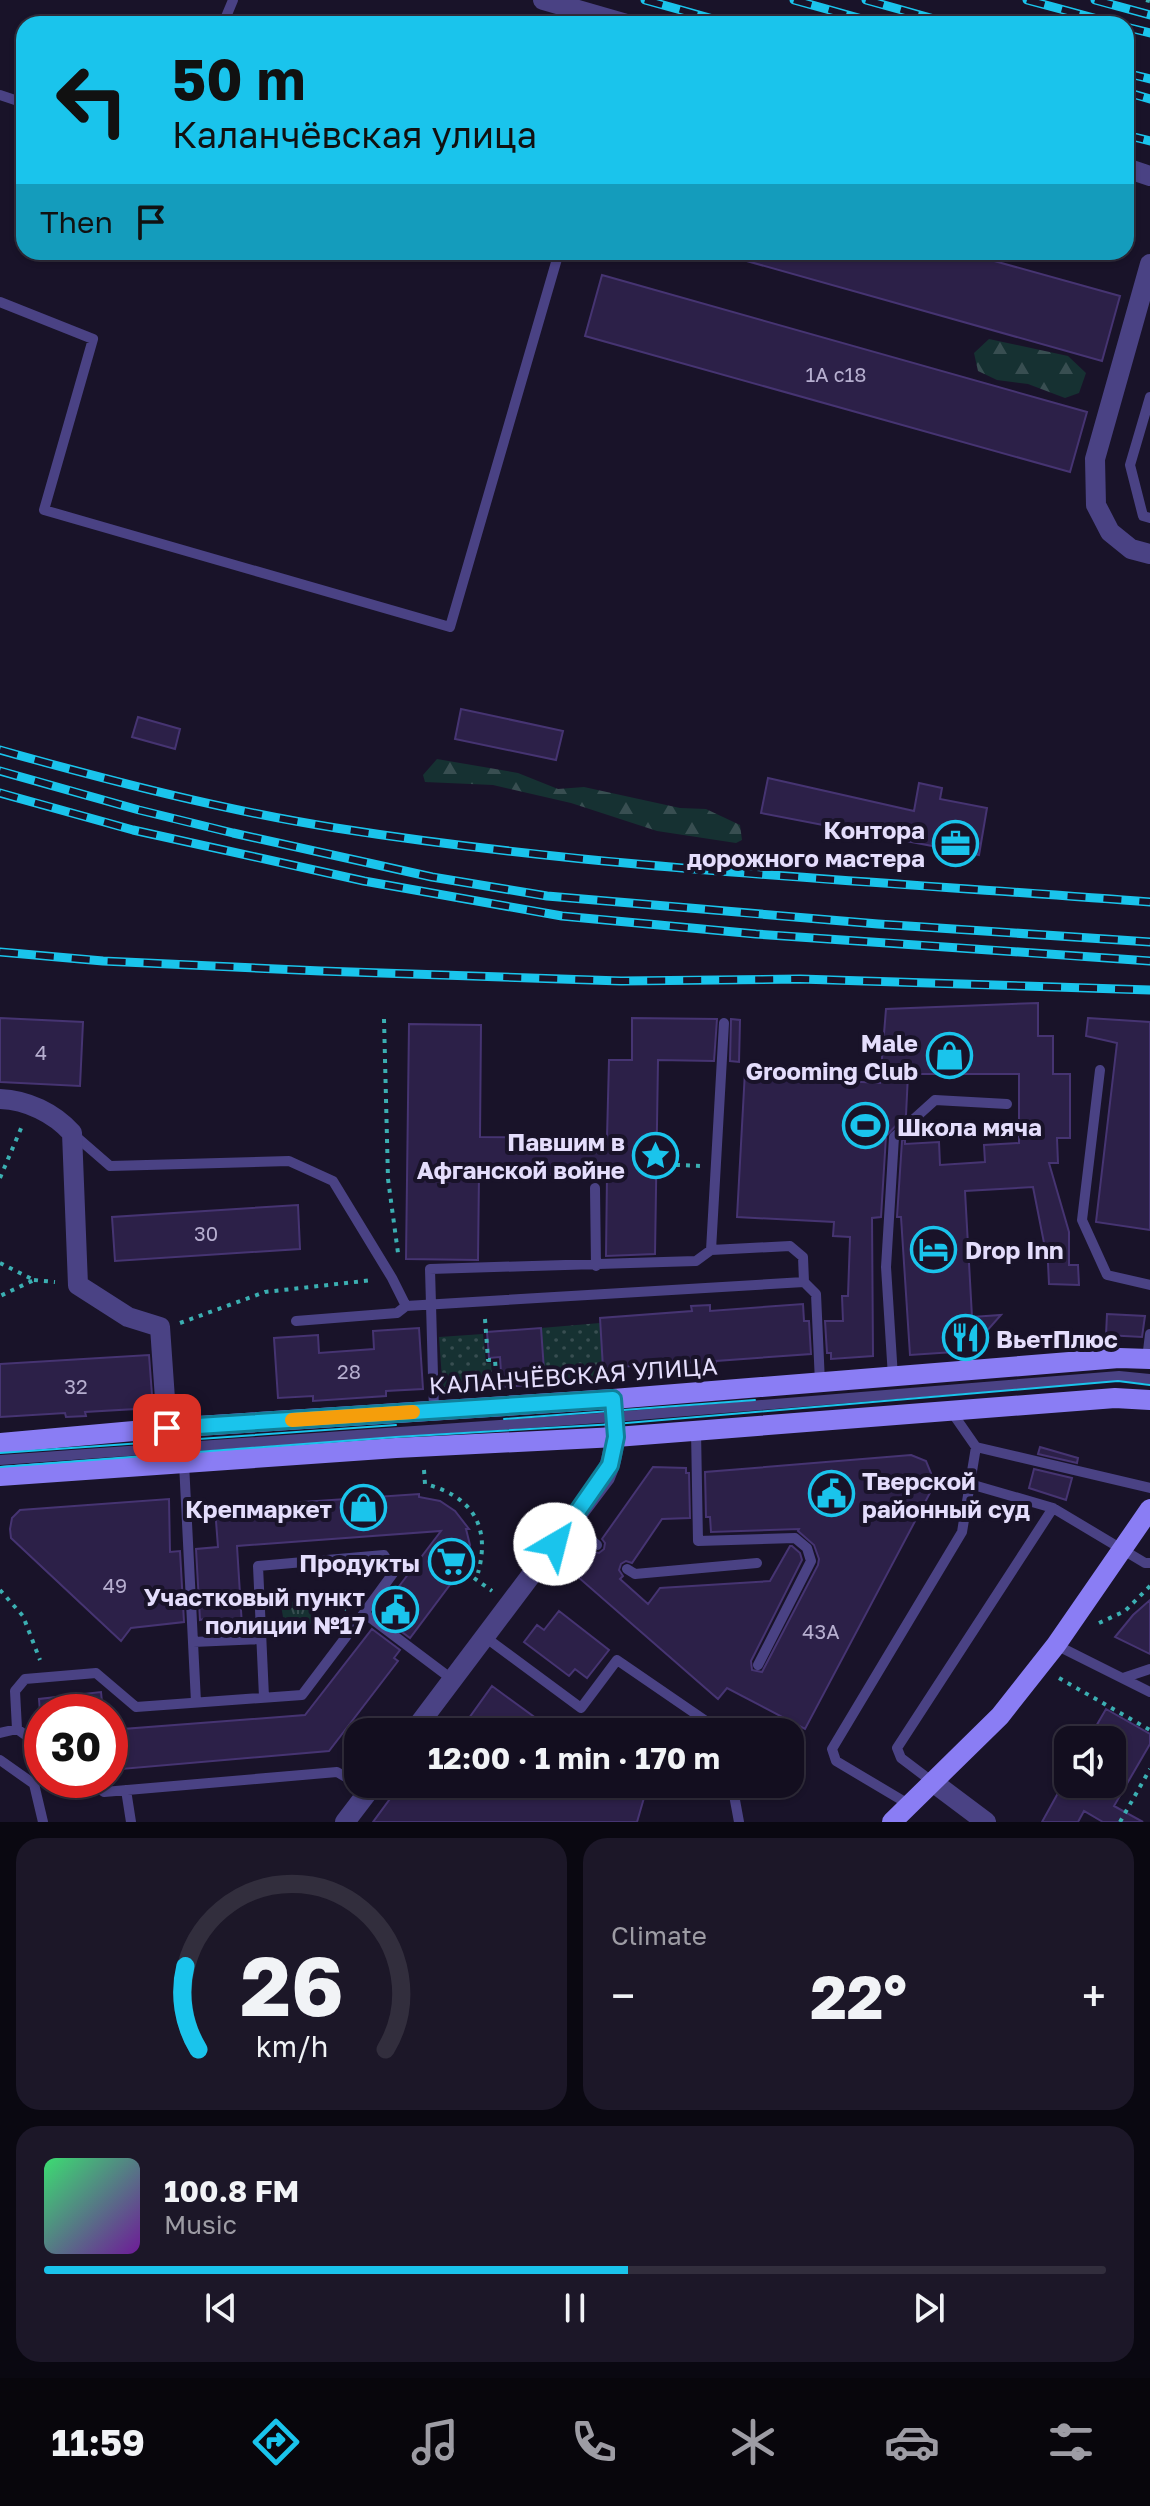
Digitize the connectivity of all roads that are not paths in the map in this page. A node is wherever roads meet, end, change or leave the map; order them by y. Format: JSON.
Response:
{"nodes":[{"id":1,"x":543,"y":0,"type":"edge"},
{"id":2,"x":598,"y":16,"type":"edge"},
{"id":3,"x":557,"y":260,"type":"edge"},
{"id":4,"x":1150,"y":267,"type":"edge"},
{"id":5,"x":0,"y":302,"type":"edge"},
{"id":6,"x":1150,"y":397,"type":"edge"},
{"id":7,"x":1150,"y":518,"type":"edge"},
{"id":8,"x":1150,"y":554,"type":"edge"},
{"id":9,"x":724,"y":1023,"type":"dead end"},
{"id":10,"x":1100,"y":1070,"type":"dead end"},
{"id":11,"x":0,"y":1099,"type":"edge"},
{"id":12,"x":1007,"y":1104,"type":"dead end"},
{"id":13,"x":72,"y":1133,"type":"junction"},
{"id":14,"x":595,"y":1188,"type":"dead end"},
{"id":15,"x":711,"y":1250,"type":"junction"},
{"id":16,"x":596,"y":1266,"type":"junction"},
{"id":17,"x":804,"y":1282,"type":"junction"},
{"id":18,"x":1150,"y":1285,"type":"edge"},
{"id":19,"x":431,"y":1305,"type":"junction"},
{"id":20,"x":406,"y":1306,"type":"junction"},
{"id":21,"x":296,"y":1321,"type":"dead end"},
{"id":22,"x":1150,"y":1334,"type":"edge"},
{"id":23,"x":1149,"y":1366,"type":"edge"},
{"id":24,"x":893,"y":1377,"type":"junction"},
{"id":25,"x":820,"y":1383,"type":"junction"},
{"id":26,"x":1150,"y":1400,"type":"edge"},
{"id":27,"x":950,"y":1410,"type":"junction"},
{"id":28,"x":434,"y":1411,"type":"junction"},
{"id":29,"x":614,"y":1418,"type":"junction"},
{"id":30,"x":167,"y":1428,"type":"junction"},
{"id":31,"x":696,"y":1431,"type":"junction"},
{"id":32,"x":0,"y":1443,"type":"edge"},
{"id":33,"x":976,"y":1447,"type":"junction"},
{"id":34,"x":0,"y":1460,"type":"edge"},
{"id":35,"x":184,"y":1463,"type":"junction"},
{"id":36,"x":0,"y":1476,"type":"edge"},
{"id":37,"x":970,"y":1484,"type":"junction"},
{"id":38,"x":1150,"y":1488,"type":"edge"},
{"id":39,"x":1053,"y":1508,"type":"junction"},
{"id":40,"x":1150,"y":1509,"type":"edge"},
{"id":41,"x":570,"y":1523,"type":"junction"},
{"id":42,"x":597,"y":1545,"type":"dead end"},
{"id":43,"x":1122,"y":1549,"type":"junction"},
{"id":44,"x":757,"y":1563,"type":"dead end"},
{"id":45,"x":1150,"y":1563,"type":"edge"},
{"id":46,"x":627,"y":1569,"type":"dead end"},
{"id":47,"x":364,"y":1613,"type":"junction"},
{"id":48,"x":485,"y":1637,"type":"junction"},
{"id":49,"x":260,"y":1639,"type":"junction"},
{"id":50,"x":193,"y":1642,"type":"junction"},
{"id":51,"x":1056,"y":1645,"type":"junction"},
{"id":52,"x":758,"y":1665,"type":"dead end"},
{"id":53,"x":1150,"y":1669,"type":"edge"},
{"id":54,"x":1123,"y":1678,"type":"junction"},
{"id":55,"x":453,"y":1680,"type":"junction"},
{"id":56,"x":1150,"y":1692,"type":"edge"},
{"id":57,"x":264,"y":1697,"type":"junction"},
{"id":58,"x":196,"y":1702,"type":"junction"},
{"id":59,"x":424,"y":1718,"type":"edge"},
{"id":60,"x":702,"y":1718,"type":"edge"},
{"id":61,"x":17,"y":1729,"type":"junction"},
{"id":62,"x":0,"y":1733,"type":"edge"},
{"id":63,"x":24,"y":1734,"type":"edge"},
{"id":64,"x":0,"y":1760,"type":"edge"},
{"id":65,"x":344,"y":1776,"type":"edge"},
{"id":66,"x":934,"y":1783,"type":"junction"},
{"id":67,"x":128,"y":1790,"type":"edge"},
{"id":68,"x":127,"y":1798,"type":"edge"},
{"id":69,"x":358,"y":1798,"type":"edge"},
{"id":70,"x":735,"y":1798,"type":"edge"},
{"id":71,"x":910,"y":1805,"type":"junction"},
{"id":72,"x":43,"y":1822,"type":"edge"},
{"id":73,"x":131,"y":1822,"type":"edge"},
{"id":74,"x":345,"y":1822,"type":"edge"},
{"id":75,"x":739,"y":1822,"type":"edge"},
{"id":76,"x":892,"y":1822,"type":"edge"},
{"id":77,"x":986,"y":1822,"type":"edge"}],
"edges":[{"from":1,"to":2,"type":"street"},
{"from":3,"to":5,"type":"lane"},
{"from":4,"to":8,"type":"street"},
{"from":6,"to":7,"type":"lane"},
{"from":9,"to":15,"type":"lane"},
{"from":10,"to":18,"type":"lane"},
{"from":11,"to":13,"type":"street"},
{"from":12,"to":24,"type":"lane"},
{"from":13,"to":20,"type":"lane"},
{"from":13,"to":30,"type":"street"},
{"from":14,"to":16,"type":"lane"},
{"from":15,"to":16,"type":"lane"},
{"from":15,"to":17,"type":"lane"},
{"from":16,"to":19,"type":"lane"},
{"from":17,"to":19,"type":"lane"},
{"from":17,"to":25,"type":"lane"},
{"from":19,"to":20,"type":"lane"},
{"from":19,"to":28,"type":"lane"},
{"from":20,"to":21,"type":"lane"},
{"from":22,"to":23,"type":"lane"},
{"from":23,"to":24,"type":"main road","name":"КАЛАНЧЁВСКАЯ УЛИЦА"},
{"from":23,"to":29,"type":"lane"},
{"from":24,"to":25,"type":"main road","name":"КАЛАНЧЁВСКАЯ УЛИЦА"},
{"from":25,"to":29,"type":"main road","name":"КАЛАНЧЁВСКАЯ УЛИЦА"},
{"from":26,"to":27,"type":"main road","name":"КАЛАНЧЁВСКАЯ УЛИЦА"},
{"from":27,"to":31,"type":"main road","name":"КАЛАНЧЁВСКАЯ УЛИЦА"},
{"from":27,"to":33,"type":"lane"},
{"from":28,"to":29,"type":"main road","name":"КАЛАНЧЁВСКАЯ УЛИЦА"},
{"from":28,"to":30,"type":"main road","name":"КАЛАНЧЁВСКАЯ УЛИЦА"},
{"from":29,"to":31,"type":"main road","name":"КАЛАНЧЁВСКАЯ УЛИЦА"},
{"from":29,"to":34,"type":"lane"},
{"from":29,"to":35,"type":"main road","name":"КАЛАНЧЁВСКАЯ УЛИЦА"},
{"from":29,"to":41,"type":"street"},
{"from":30,"to":32,"type":"main road","name":"КАЛАНЧЁВСКАЯ УЛИЦА"},
{"from":31,"to":52,"type":"lane"},
{"from":33,"to":37,"type":"lane"},
{"from":33,"to":38,"type":"lane"},
{"from":35,"to":36,"type":"main road","name":"КАЛАНЧЁВСКАЯ УЛИЦА"},
{"from":35,"to":50,"type":"lane"},
{"from":37,"to":39,"type":"lane"},
{"from":37,"to":71,"type":"lane"},
{"from":39,"to":43,"type":"lane"},
{"from":39,"to":66,"type":"lane"},
{"from":40,"to":43,"type":"main road"},
{"from":41,"to":42,"type":"lane"},
{"from":41,"to":48,"type":"street"},
{"from":43,"to":45,"type":"lane"},
{"from":43,"to":51,"type":"main road"},
{"from":44,"to":46,"type":"lane"},
{"from":47,"to":49,"type":"lane"},
{"from":47,"to":55,"type":"lane"},
{"from":47,"to":57,"type":"lane"},
{"from":48,"to":55,"type":"street"},
{"from":48,"to":60,"type":"lane"},
{"from":49,"to":50,"type":"lane"},
{"from":49,"to":57,"type":"lane"},
{"from":50,"to":58,"type":"lane"},
{"from":51,"to":54,"type":"lane"},
{"from":51,"to":66,"type":"main road"},
{"from":53,"to":54,"type":"lane"},
{"from":54,"to":56,"type":"lane"},
{"from":55,"to":59,"type":"street"},
{"from":57,"to":58,"type":"lane"},
{"from":58,"to":61,"type":"lane"},
{"from":61,"to":62,"type":"lane"},
{"from":61,"to":63,"type":"lane"},
{"from":64,"to":72,"type":"lane"},
{"from":65,"to":67,"type":"lane"},
{"from":66,"to":71,"type":"main road"},
{"from":66,"to":77,"type":"street"},
{"from":68,"to":73,"type":"lane"},
{"from":69,"to":74,"type":"street"},
{"from":70,"to":75,"type":"lane"},
{"from":71,"to":76,"type":"main road"}]}
